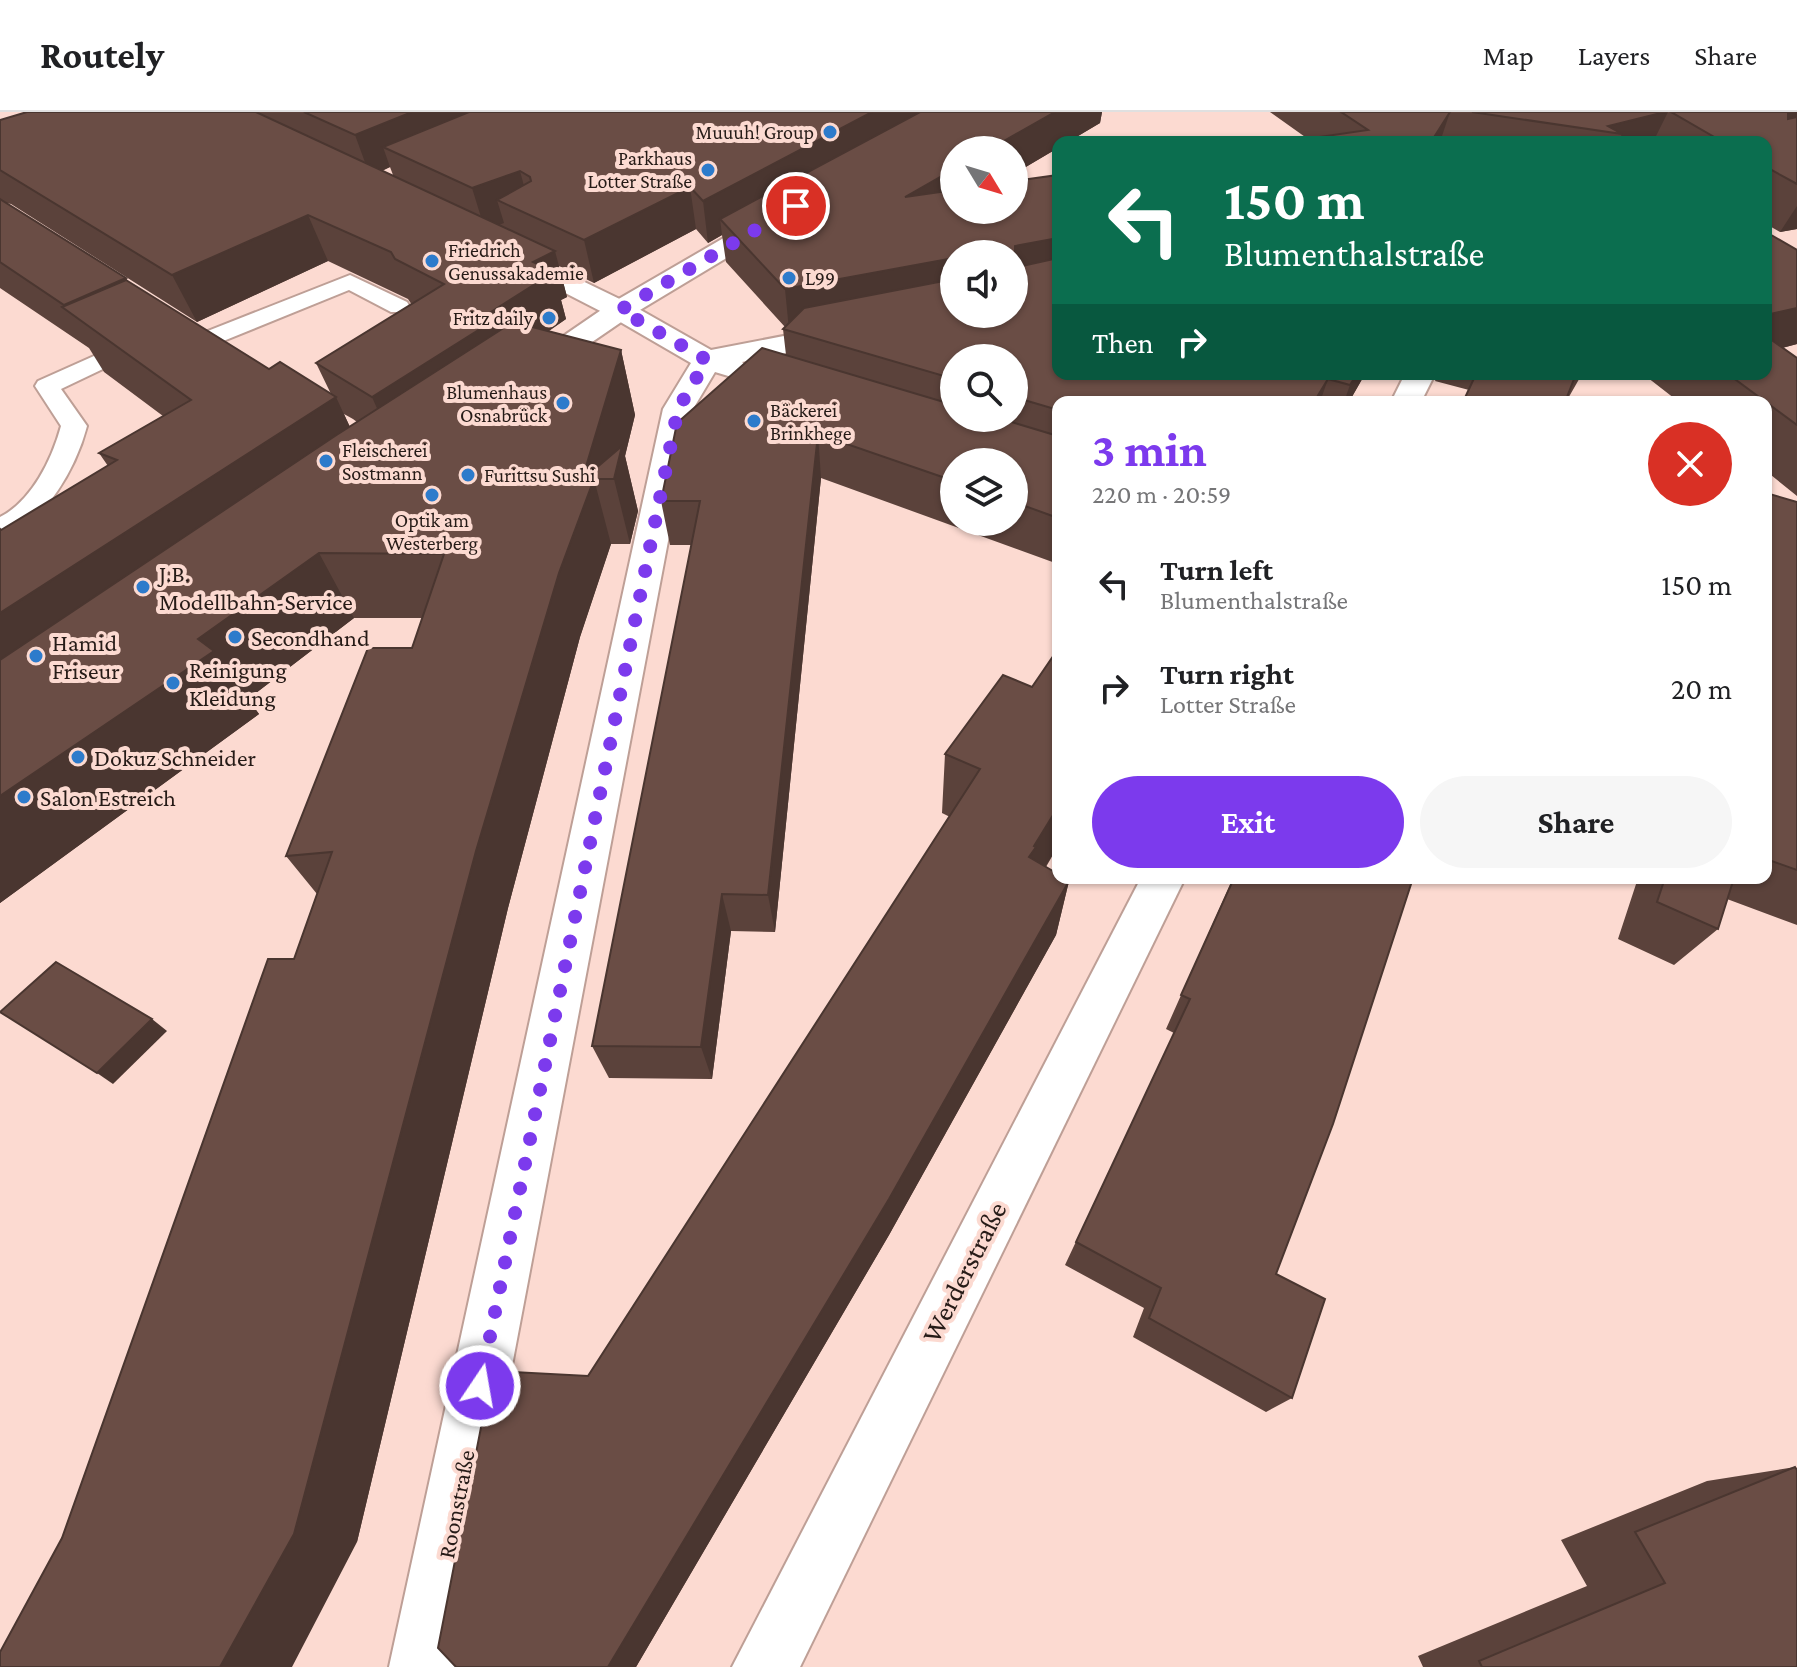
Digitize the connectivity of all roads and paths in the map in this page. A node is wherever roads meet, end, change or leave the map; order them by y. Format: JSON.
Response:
{"nodes":[{"id":1,"x":793,"y":208,"type":"edge"},
{"id":2,"x":496,"y":237,"type":"edge"},
{"id":3,"x":399,"y":307,"type":"edge"},
{"id":4,"x":620,"y":310,"type":"junction"},
{"id":5,"x":940,"y":314,"type":"edge"},
{"id":6,"x":172,"y":327,"type":"joint"},
{"id":7,"x":203,"y":341,"type":"junction"},
{"id":8,"x":229,"y":358,"type":"edge"},
{"id":9,"x":707,"y":360,"type":"junction"},
{"id":10,"x":758,"y":377,"type":"edge"},
{"id":11,"x":508,"y":387,"type":"edge"},
{"id":12,"x":0,"y":529,"type":"edge"},
{"id":13,"x":1160,"y":884,"type":"edge"},
{"id":14,"x":422,"y":1667,"type":"edge"},
{"id":15,"x":765,"y":1667,"type":"edge"}],
"edges":[{"from":1,"to":4,"type":"street"},
{"from":2,"to":4,"type":"street"},
{"from":3,"to":7,"type":"lane"},
{"from":4,"to":9,"type":"street"},
{"from":4,"to":11,"type":"street"},
{"from":5,"to":9,"type":"street"},
{"from":6,"to":7,"type":"street"},
{"from":6,"to":12,"type":"lane"},
{"from":7,"to":8,"type":"street"},
{"from":9,"to":10,"type":"street"},
{"from":9,"to":14,"type":"street","name":"Roonstraße"},
{"from":13,"to":15,"type":"street","name":"Werderstraße"}]}
